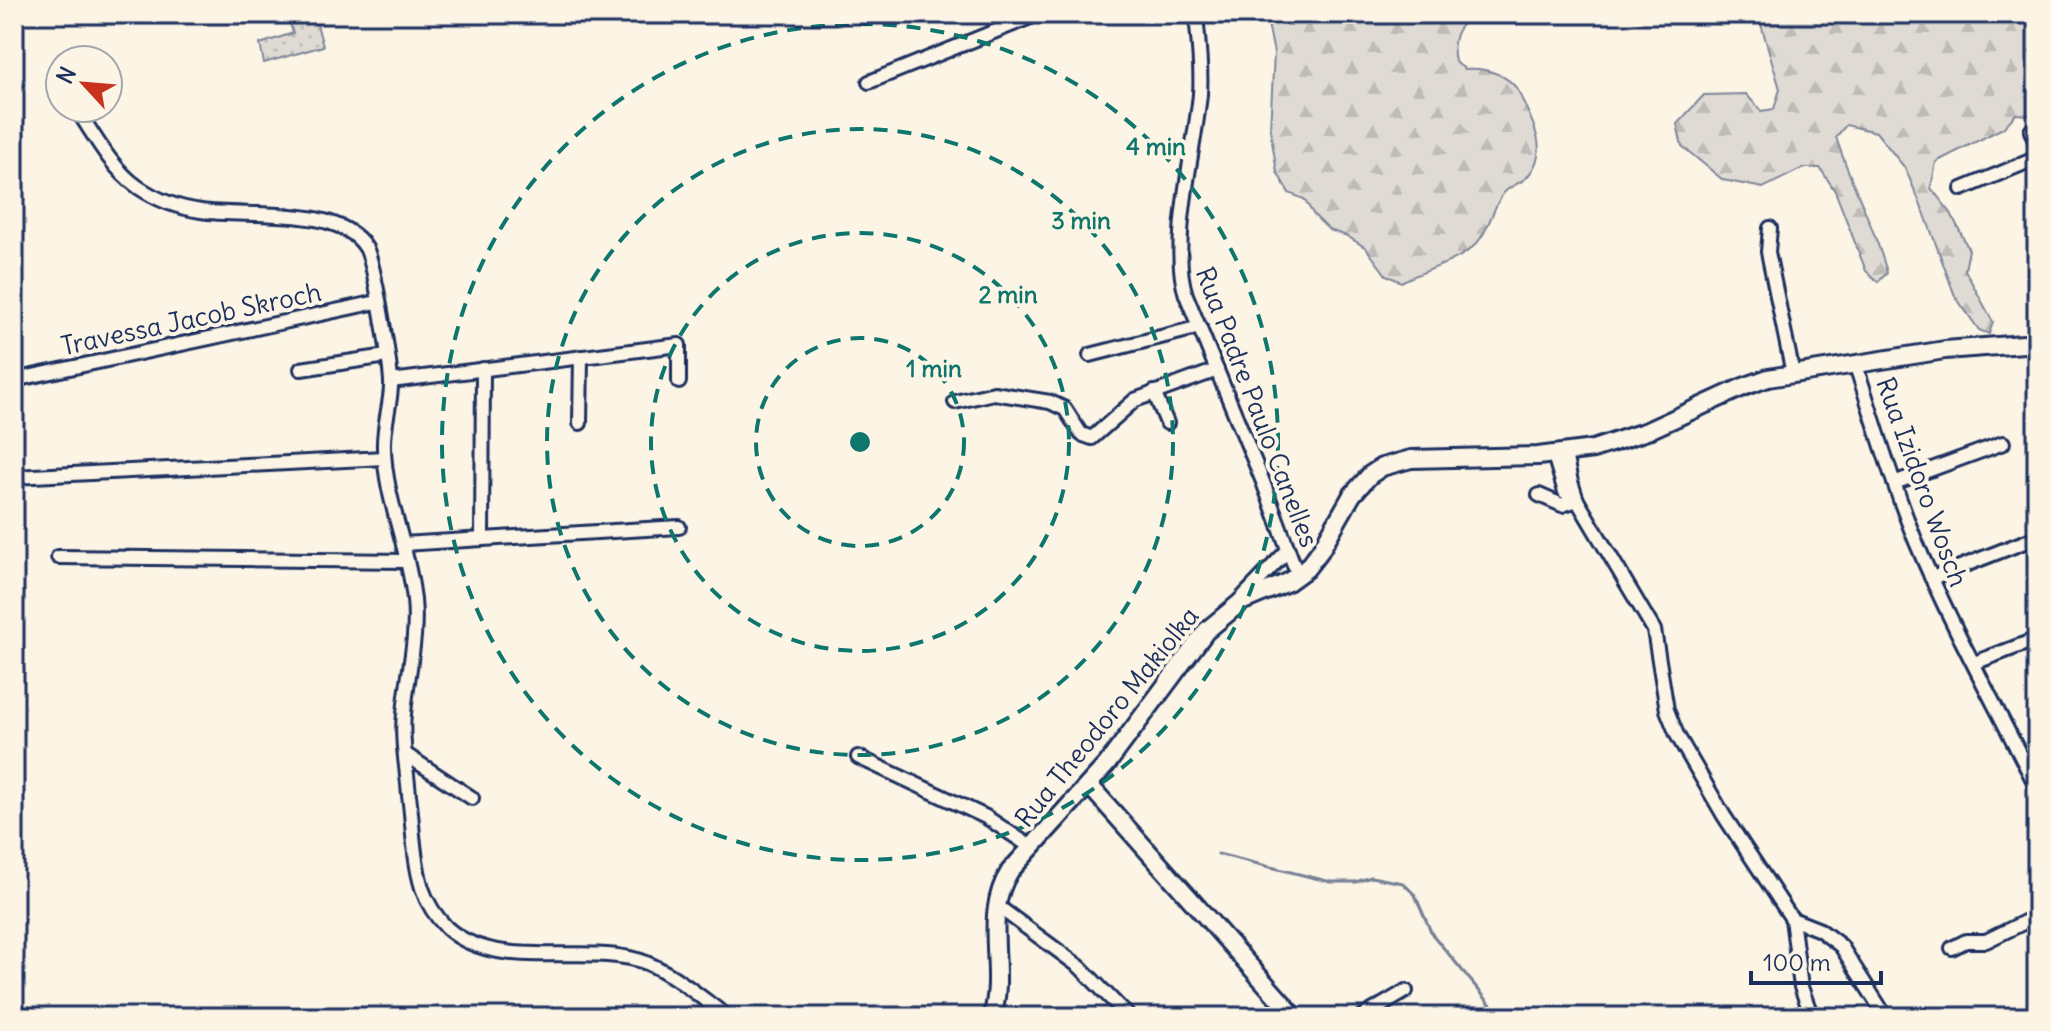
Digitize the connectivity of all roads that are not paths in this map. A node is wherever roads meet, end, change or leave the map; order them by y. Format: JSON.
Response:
{"nodes":[{"id":1,"x":1038,"y":14,"type":"edge"},
{"id":2,"x":1196,"y":14,"type":"edge"},
{"id":3,"x":869,"y":82,"type":"dead end"},
{"id":4,"x":87,"y":124,"type":"edge"},
{"id":5,"x":2031,"y":131,"type":"dead end"},
{"id":6,"x":2037,"y":145,"type":"edge"},
{"id":7,"x":2037,"y":158,"type":"edge"},
{"id":8,"x":1962,"y":189,"type":"dead end"},
{"id":9,"x":1770,"y":228,"type":"dead end"},
{"id":10,"x":377,"y":302,"type":"junction"},
{"id":11,"x":1200,"y":327,"type":"junction"},
{"id":12,"x":2037,"y":343,"type":"edge"},
{"id":13,"x":1090,"y":355,"type":"dead end"},
{"id":14,"x":387,"y":356,"type":"junction"},
{"id":15,"x":581,"y":357,"type":"junction"},
{"id":16,"x":1855,"y":363,"type":"junction"},
{"id":17,"x":301,"y":369,"type":"dead end"},
{"id":18,"x":483,"y":369,"type":"junction"},
{"id":19,"x":1217,"y":370,"type":"junction"},
{"id":20,"x":1793,"y":374,"type":"junction"},
{"id":21,"x":14,"y":380,"type":"edge"},
{"id":22,"x":391,"y":381,"type":"junction"},
{"id":23,"x":679,"y":382,"type":"dead end"},
{"id":24,"x":1154,"y":392,"type":"junction"},
{"id":25,"x":955,"y":402,"type":"dead end"},
{"id":26,"x":580,"y":423,"type":"dead end"},
{"id":27,"x":1167,"y":423,"type":"dead end"},
{"id":28,"x":2003,"y":443,"type":"dead end"},
{"id":29,"x":1560,"y":454,"type":"junction"},
{"id":30,"x":384,"y":458,"type":"junction"},
{"id":31,"x":14,"y":477,"type":"edge"},
{"id":32,"x":1894,"y":483,"type":"junction"},
{"id":33,"x":1539,"y":495,"type":"dead end"},
{"id":34,"x":1577,"y":500,"type":"junction"},
{"id":35,"x":679,"y":527,"type":"dead end"},
{"id":36,"x":2037,"y":537,"type":"edge"},
{"id":37,"x":482,"y":539,"type":"junction"},
{"id":38,"x":403,"y":544,"type":"junction"},
{"id":39,"x":1288,"y":550,"type":"junction"},
{"id":40,"x":58,"y":557,"type":"dead end"},
{"id":41,"x":407,"y":561,"type":"junction"},
{"id":42,"x":1298,"y":576,"type":"junction"},
{"id":43,"x":1932,"y":578,"type":"junction"},
{"id":44,"x":1230,"y":610,"type":"junction"},
{"id":45,"x":2037,"y":639,"type":"edge"},
{"id":46,"x":1974,"y":663,"type":"junction"},
{"id":47,"x":405,"y":754,"type":"junction"},
{"id":48,"x":858,"y":757,"type":"dead end"},
{"id":49,"x":1089,"y":785,"type":"junction"},
{"id":50,"x":2037,"y":788,"type":"edge"},
{"id":51,"x":472,"y":798,"type":"dead end"},
{"id":52,"x":1031,"y":847,"type":"junction"},
{"id":53,"x":996,"y":905,"type":"junction"},
{"id":54,"x":2037,"y":916,"type":"edge"},
{"id":55,"x":1792,"y":919,"type":"junction"},
{"id":56,"x":1952,"y":948,"type":"dead end"},
{"id":57,"x":1406,"y":991,"type":"dead end"},
{"id":58,"x":728,"y":1017,"type":"edge"},
{"id":59,"x":992,"y":1017,"type":"edge"},
{"id":60,"x":1129,"y":1017,"type":"edge"},
{"id":61,"x":1295,"y":1017,"type":"edge"},
{"id":62,"x":1362,"y":1017,"type":"edge"},
{"id":63,"x":1812,"y":1017,"type":"edge"},
{"id":64,"x":1886,"y":1017,"type":"edge"}],
"edges":[{"from":1,"to":3,"type":"street"},
{"from":2,"to":11,"type":"street","name":"Rua Padre Paulo Canelles"},
{"from":4,"to":10,"type":"street"},
{"from":5,"to":6,"type":"street"},
{"from":7,"to":8,"type":"street"},
{"from":9,"to":20,"type":"street"},
{"from":10,"to":14,"type":"street"},
{"from":10,"to":21,"type":"street","name":"Travessa Jacob Skroch"},
{"from":11,"to":13,"type":"street"},
{"from":11,"to":19,"type":"street","name":"Rua Padre Paulo Canelles"},
{"from":12,"to":16,"type":"main road","name":"Rua Theodoro Makiolka"},
{"from":14,"to":17,"type":"street"},
{"from":14,"to":22,"type":"street"},
{"from":15,"to":18,"type":"street"},
{"from":15,"to":23,"type":"street"},
{"from":15,"to":26,"type":"street"},
{"from":16,"to":20,"type":"main road","name":"Rua Theodoro Makiolka"},
{"from":16,"to":32,"type":"street","name":"Rua Izidoro Wosch"},
{"from":18,"to":22,"type":"street"},
{"from":18,"to":37,"type":"street"},
{"from":19,"to":24,"type":"street"},
{"from":19,"to":39,"type":"street","name":"Rua Padre Paulo Canelles"},
{"from":20,"to":29,"type":"main road","name":"Rua Theodoro Makiolka"},
{"from":22,"to":30,"type":"street"},
{"from":24,"to":25,"type":"street"},
{"from":24,"to":27,"type":"street"},
{"from":28,"to":32,"type":"street"},
{"from":29,"to":34,"type":"street"},
{"from":29,"to":42,"type":"main road","name":"Rua Theodoro Makiolka"},
{"from":30,"to":31,"type":"street"},
{"from":30,"to":38,"type":"street"},
{"from":32,"to":43,"type":"street","name":"Rua Izidoro Wosch"},
{"from":33,"to":34,"type":"street"},
{"from":34,"to":55,"type":"street"},
{"from":35,"to":37,"type":"street"},
{"from":36,"to":43,"type":"street"},
{"from":37,"to":38,"type":"street"},
{"from":38,"to":41,"type":"street"},
{"from":39,"to":42,"type":"street","name":"Rua Padre Paulo Canelles"},
{"from":39,"to":44,"type":"street"},
{"from":40,"to":41,"type":"street"},
{"from":41,"to":47,"type":"street"},
{"from":42,"to":44,"type":"main road","name":"Rua Theodoro Makiolka"},
{"from":43,"to":46,"type":"street","name":"Rua Izidoro Wosch"},
{"from":44,"to":49,"type":"main road","name":"Rua Theodoro Makiolka"},
{"from":45,"to":46,"type":"street"},
{"from":46,"to":50,"type":"street","name":"Rua Izidoro Wosch"},
{"from":47,"to":51,"type":"street"},
{"from":47,"to":58,"type":"street"},
{"from":48,"to":52,"type":"street"},
{"from":49,"to":52,"type":"main road","name":"Rua Theodoro Makiolka"},
{"from":49,"to":61,"type":"main road"},
{"from":52,"to":53,"type":"main road","name":"Rua Theodoro Makiolka"},
{"from":53,"to":59,"type":"main road","name":"Rua Theodoro Makiolka"},
{"from":53,"to":60,"type":"street"},
{"from":54,"to":56,"type":"street"},
{"from":55,"to":63,"type":"street"},
{"from":55,"to":64,"type":"street"},
{"from":57,"to":62,"type":"street"}]}
